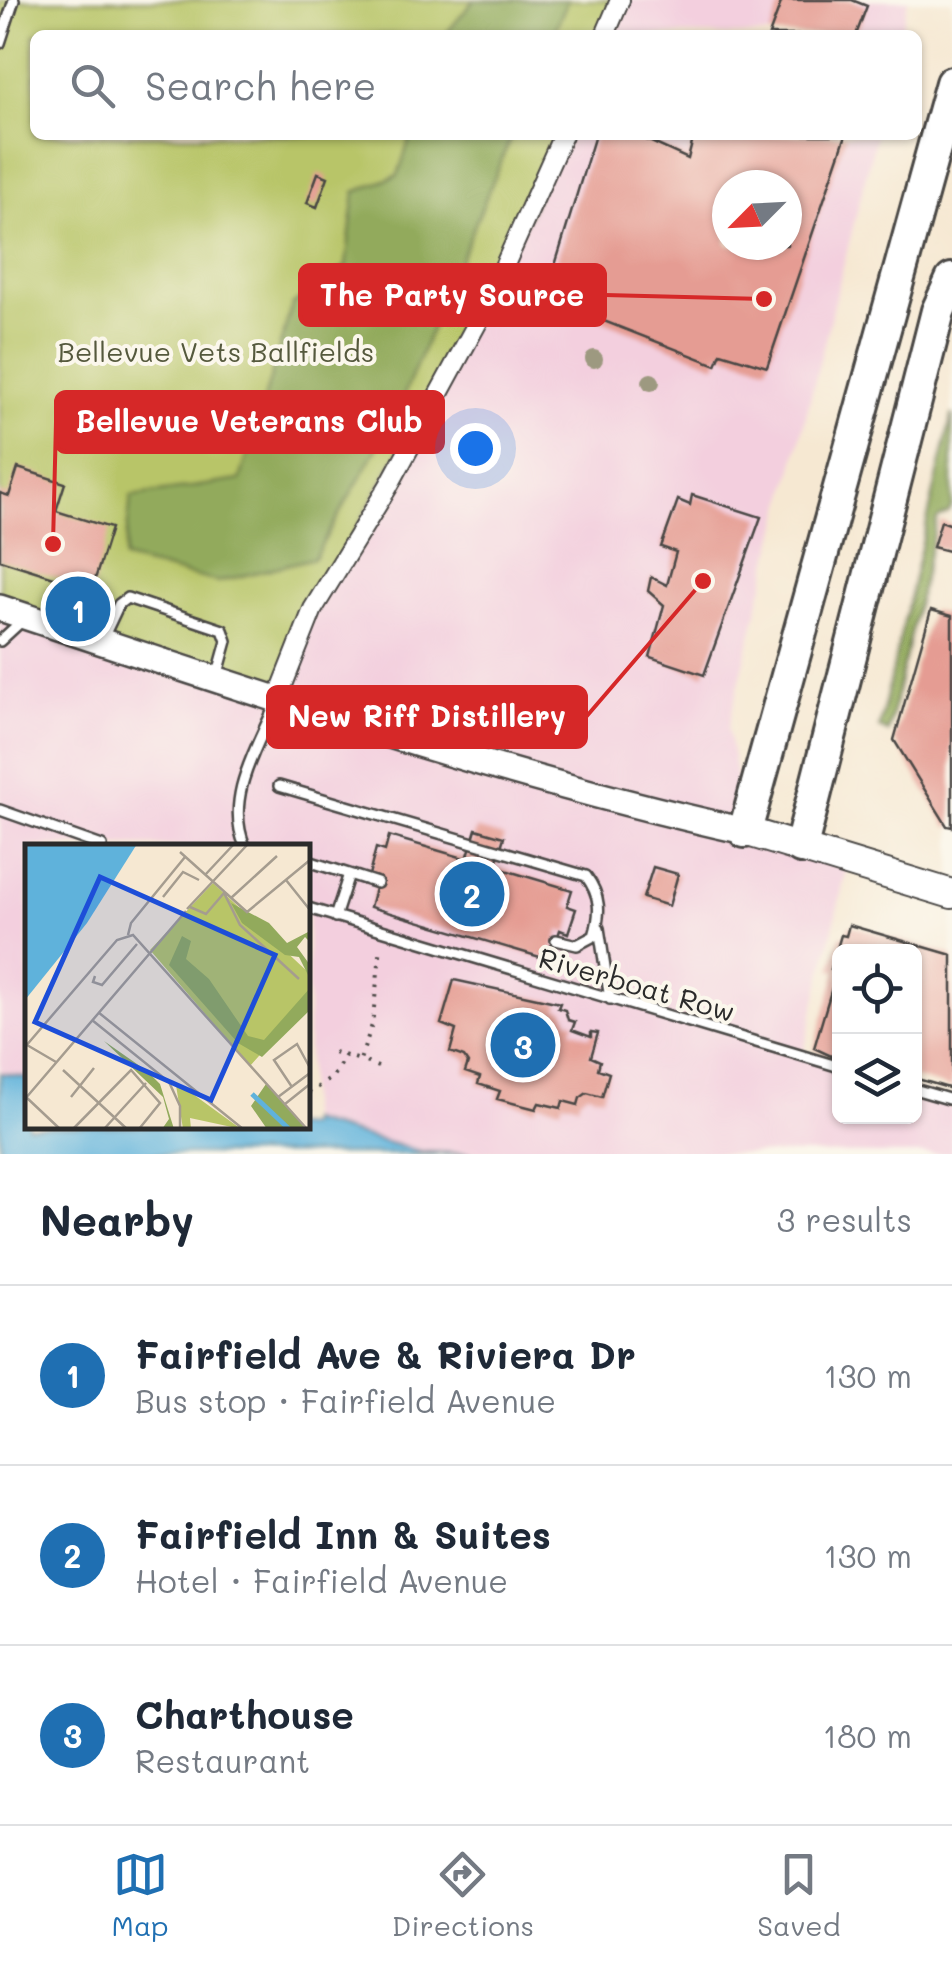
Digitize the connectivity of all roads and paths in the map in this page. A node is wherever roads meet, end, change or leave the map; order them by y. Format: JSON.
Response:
{"nodes":[{"id":1,"x":14,"y":0,"type":"edge"},
{"id":2,"x":620,"y":0,"type":"edge"},
{"id":3,"x":607,"y":30,"type":"edge"},
{"id":4,"x":0,"y":43,"type":"edge"},
{"id":5,"x":952,"y":83,"type":"edge"},
{"id":6,"x":561,"y":140,"type":"edge"},
{"id":7,"x":952,"y":280,"type":"edge"},
{"id":8,"x":0,"y":608,"type":"edge"},
{"id":9,"x":27,"y":617,"type":"junction"},
{"id":10,"x":0,"y":641,"type":"edge"},
{"id":11,"x":101,"y":642,"type":"junction"},
{"id":12,"x":217,"y":680,"type":"junction"},
{"id":13,"x":277,"y":700,"type":"junction"},
{"id":14,"x":280,"y":786,"type":"dead end"},
{"id":15,"x":0,"y":810,"type":"edge"},
{"id":16,"x":745,"y":831,"type":"junction"},
{"id":17,"x":96,"y":844,"type":"edge"},
{"id":18,"x":243,"y":844,"type":"edge"},
{"id":19,"x":802,"y":847,"type":"junction"},
{"id":20,"x":310,"y":862,"type":"edge"},
{"id":21,"x":349,"y":874,"type":"junction"},
{"id":22,"x":376,"y":883,"type":"dead end"},
{"id":23,"x":952,"y":894,"type":"edge"},
{"id":24,"x":310,"y":909,"type":"edge"},
{"id":25,"x":335,"y":917,"type":"junction"},
{"id":26,"x":598,"y":922,"type":"junction"},
{"id":27,"x":381,"y":931,"type":"junction"},
{"id":28,"x":556,"y":940,"type":"dead end"},
{"id":29,"x":610,"y":1000,"type":"junction"},
{"id":30,"x":334,"y":1052,"type":"dead end"},
{"id":31,"x":345,"y":1056,"type":"junction"},
{"id":32,"x":360,"y":1060,"type":"junction"},
{"id":33,"x":832,"y":1065,"type":"edge"},
{"id":34,"x":378,"y":1067,"type":"dead end"},
{"id":35,"x":922,"y":1091,"type":"edge"},
{"id":36,"x":310,"y":1093,"type":"edge"},
{"id":37,"x":952,"y":1100,"type":"edge"}],
"edges":[{"from":1,"to":4,"type":"lane"},
{"from":2,"to":3,"type":"street"},
{"from":5,"to":16,"type":"highway"},
{"from":6,"to":13,"type":"street"},
{"from":7,"to":19,"type":"highway"},
{"from":8,"to":9,"type":"main road"},
{"from":9,"to":10,"type":"lane"},
{"from":9,"to":11,"type":"main road"},
{"from":11,"to":12,"type":"main road"},
{"from":11,"to":12,"type":"lane"},
{"from":12,"to":13,"type":"main road"},
{"from":13,"to":16,"type":"main road"},
{"from":13,"to":18,"type":"lane"},
{"from":14,"to":26,"type":"lane"},
{"from":15,"to":17,"type":"lane"},
{"from":16,"to":19,"type":"main road"},
{"from":19,"to":23,"type":"main road"},
{"from":20,"to":21,"type":"lane"},
{"from":21,"to":22,"type":"lane"},
{"from":21,"to":25,"type":"lane"},
{"from":24,"to":25,"type":"lane","name":"Riverboat Row"},
{"from":25,"to":27,"type":"lane","name":"Riverboat Row"},
{"from":26,"to":28,"type":"lane"},
{"from":26,"to":29,"type":"lane"},
{"from":27,"to":29,"type":"lane","name":"Riverboat Row"},
{"from":27,"to":32,"type":"path"},
{"from":29,"to":33,"type":"lane","name":"Riverboat Row"},
{"from":30,"to":31,"type":"path"},
{"from":31,"to":32,"type":"path"},
{"from":31,"to":36,"type":"path"},
{"from":32,"to":34,"type":"path"},
{"from":35,"to":37,"type":"lane"}]}
